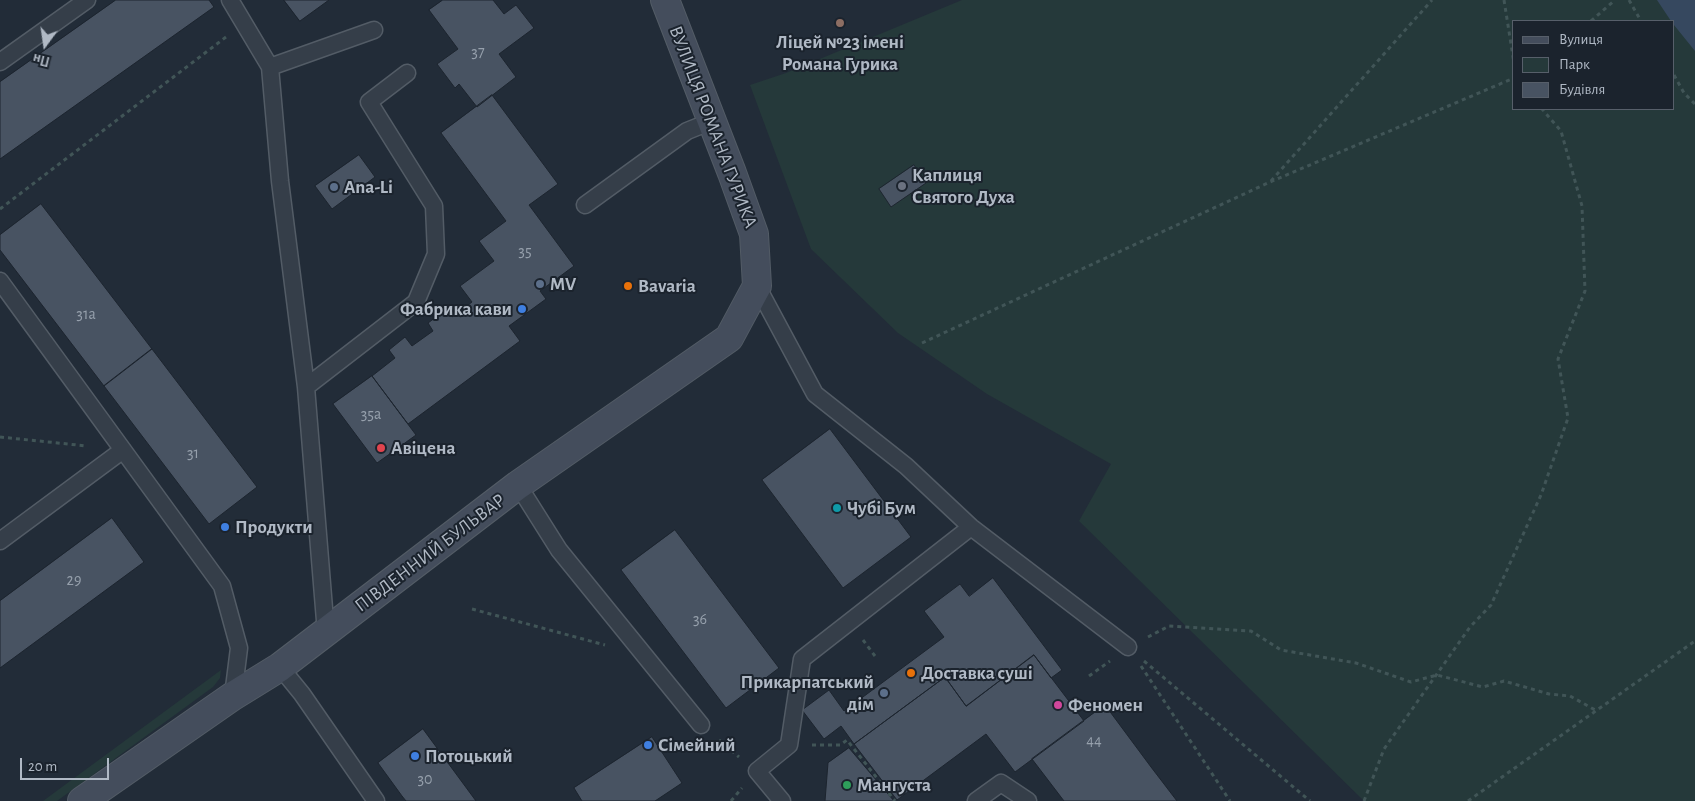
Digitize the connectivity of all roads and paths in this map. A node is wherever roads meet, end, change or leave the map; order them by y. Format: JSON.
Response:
{"nodes":[{"id":1,"x":87,"y":0,"type":"edge"},
{"id":2,"x":230,"y":0,"type":"edge"},
{"id":3,"x":665,"y":0,"type":"edge"},
{"id":4,"x":1432,"y":0,"type":"edge"},
{"id":5,"x":1504,"y":0,"type":"edge"},
{"id":6,"x":1615,"y":0,"type":"edge"},
{"id":7,"x":1629,"y":0,"type":"edge"},
{"id":8,"x":1592,"y":20,"type":"edge"},
{"id":9,"x":1641,"y":20,"type":"edge"},
{"id":10,"x":244,"y":23,"type":"junction"},
{"id":11,"x":374,"y":30,"type":"dead end"},
{"id":12,"x":1512,"y":50,"type":"edge"},
{"id":13,"x":0,"y":62,"type":"edge"},
{"id":14,"x":270,"y":67,"type":"junction"},
{"id":15,"x":407,"y":73,"type":"dead end"},
{"id":16,"x":1675,"y":77,"type":"edge"},
{"id":17,"x":1512,"y":79,"type":"edge"},
{"id":18,"x":1695,"y":104,"type":"edge"},
{"id":19,"x":1543,"y":110,"type":"edge"},
{"id":20,"x":712,"y":121,"type":"junction"},
{"id":21,"x":1270,"y":182,"type":"junction"},
{"id":22,"x":585,"y":204,"type":"dead end"},
{"id":23,"x":0,"y":209,"type":"edge"},
{"id":24,"x":0,"y":281,"type":"edge"},
{"id":25,"x":757,"y":286,"type":"junction"},
{"id":26,"x":922,"y":343,"type":"dead end"},
{"id":27,"x":306,"y":388,"type":"junction"},
{"id":28,"x":0,"y":436,"type":"edge"},
{"id":29,"x":123,"y":450,"type":"junction"},
{"id":30,"x":518,"y":485,"type":"junction"},
{"id":31,"x":971,"y":527,"type":"junction"},
{"id":32,"x":0,"y":541,"type":"edge"},
{"id":33,"x":472,"y":609,"type":"dead end"},
{"id":34,"x":326,"y":632,"type":"junction"},
{"id":35,"x":860,"y":636,"type":"dead end"},
{"id":36,"x":1695,"y":641,"type":"edge"},
{"id":37,"x":1128,"y":647,"type":"junction"},
{"id":38,"x":644,"y":655,"type":"junction"},
{"id":39,"x":875,"y":656,"type":"dead end"},
{"id":40,"x":280,"y":667,"type":"junction"},
{"id":41,"x":1437,"y":674,"type":"junction"},
{"id":42,"x":1089,"y":676,"type":"dead end"},
{"id":43,"x":233,"y":696,"type":"junction"},
{"id":44,"x":1598,"y":711,"type":"junction"},
{"id":45,"x":701,"y":725,"type":"joint"},
{"id":46,"x":840,"y":745,"type":"dead end"},
{"id":47,"x":758,"y":771,"type":"junction"},
{"id":48,"x":82,"y":801,"type":"edge"},
{"id":49,"x":376,"y":801,"type":"edge"},
{"id":50,"x":782,"y":801,"type":"edge"},
{"id":51,"x":895,"y":801,"type":"edge"},
{"id":52,"x":976,"y":801,"type":"edge"},
{"id":53,"x":1028,"y":801,"type":"edge"},
{"id":54,"x":1230,"y":801,"type":"edge"},
{"id":55,"x":1310,"y":801,"type":"edge"},
{"id":56,"x":1364,"y":801,"type":"edge"},
{"id":57,"x":1468,"y":801,"type":"edge"}],
"edges":[{"from":1,"to":13,"type":"lane"},
{"from":2,"to":10,"type":"lane"},
{"from":3,"to":20,"type":"main road","name":"ВУЛИЦЯ РОМАНА ГУРИКА"},
{"from":4,"to":21,"type":"path"},
{"from":5,"to":12,"type":"path"},
{"from":6,"to":8,"type":"path"},
{"from":7,"to":9,"type":"path"},
{"from":10,"to":14,"type":"lane"},
{"from":10,"to":23,"type":"path"},
{"from":11,"to":14,"type":"lane"},
{"from":14,"to":27,"type":"lane"},
{"from":15,"to":27,"type":"lane"},
{"from":16,"to":18,"type":"path"},
{"from":17,"to":21,"type":"path"},
{"from":19,"to":41,"type":"path"},
{"from":20,"to":22,"type":"lane"},
{"from":20,"to":25,"type":"main road","name":"ВУЛИЦЯ РОМАНА ГУРИКА"},
{"from":21,"to":26,"type":"path"},
{"from":24,"to":29,"type":"lane"},
{"from":25,"to":30,"type":"main road","name":"ПІВДЕННИЙ БУЛЬВАР"},
{"from":25,"to":31,"type":"lane"},
{"from":27,"to":34,"type":"lane"},
{"from":28,"to":29,"type":"path"},
{"from":29,"to":32,"type":"lane"},
{"from":29,"to":43,"type":"lane"},
{"from":30,"to":34,"type":"main road","name":"ПІВДЕННИЙ БУЛЬВАР"},
{"from":30,"to":38,"type":"lane"},
{"from":31,"to":37,"type":"lane"},
{"from":31,"to":47,"type":"lane"},
{"from":33,"to":38,"type":"path"},
{"from":34,"to":40,"type":"main road","name":"ПІВДЕННИЙ БУЛЬВАР"},
{"from":35,"to":39,"type":"path"},
{"from":36,"to":44,"type":"path"},
{"from":37,"to":41,"type":"path"},
{"from":37,"to":42,"type":"path"},
{"from":37,"to":54,"type":"path"},
{"from":37,"to":55,"type":"path"},
{"from":38,"to":45,"type":"lane"},
{"from":40,"to":43,"type":"main road","name":"ПІВДЕННИЙ БУЛЬВАР"},
{"from":40,"to":49,"type":"lane"},
{"from":41,"to":44,"type":"path"},
{"from":41,"to":56,"type":"path"},
{"from":43,"to":48,"type":"main road","name":"ПІВДЕННИЙ БУЛЬВАР"},
{"from":44,"to":57,"type":"path"},
{"from":45,"to":47,"type":"path"},
{"from":46,"to":51,"type":"path"},
{"from":47,"to":50,"type":"lane"},
{"from":52,"to":53,"type":"lane"}]}
